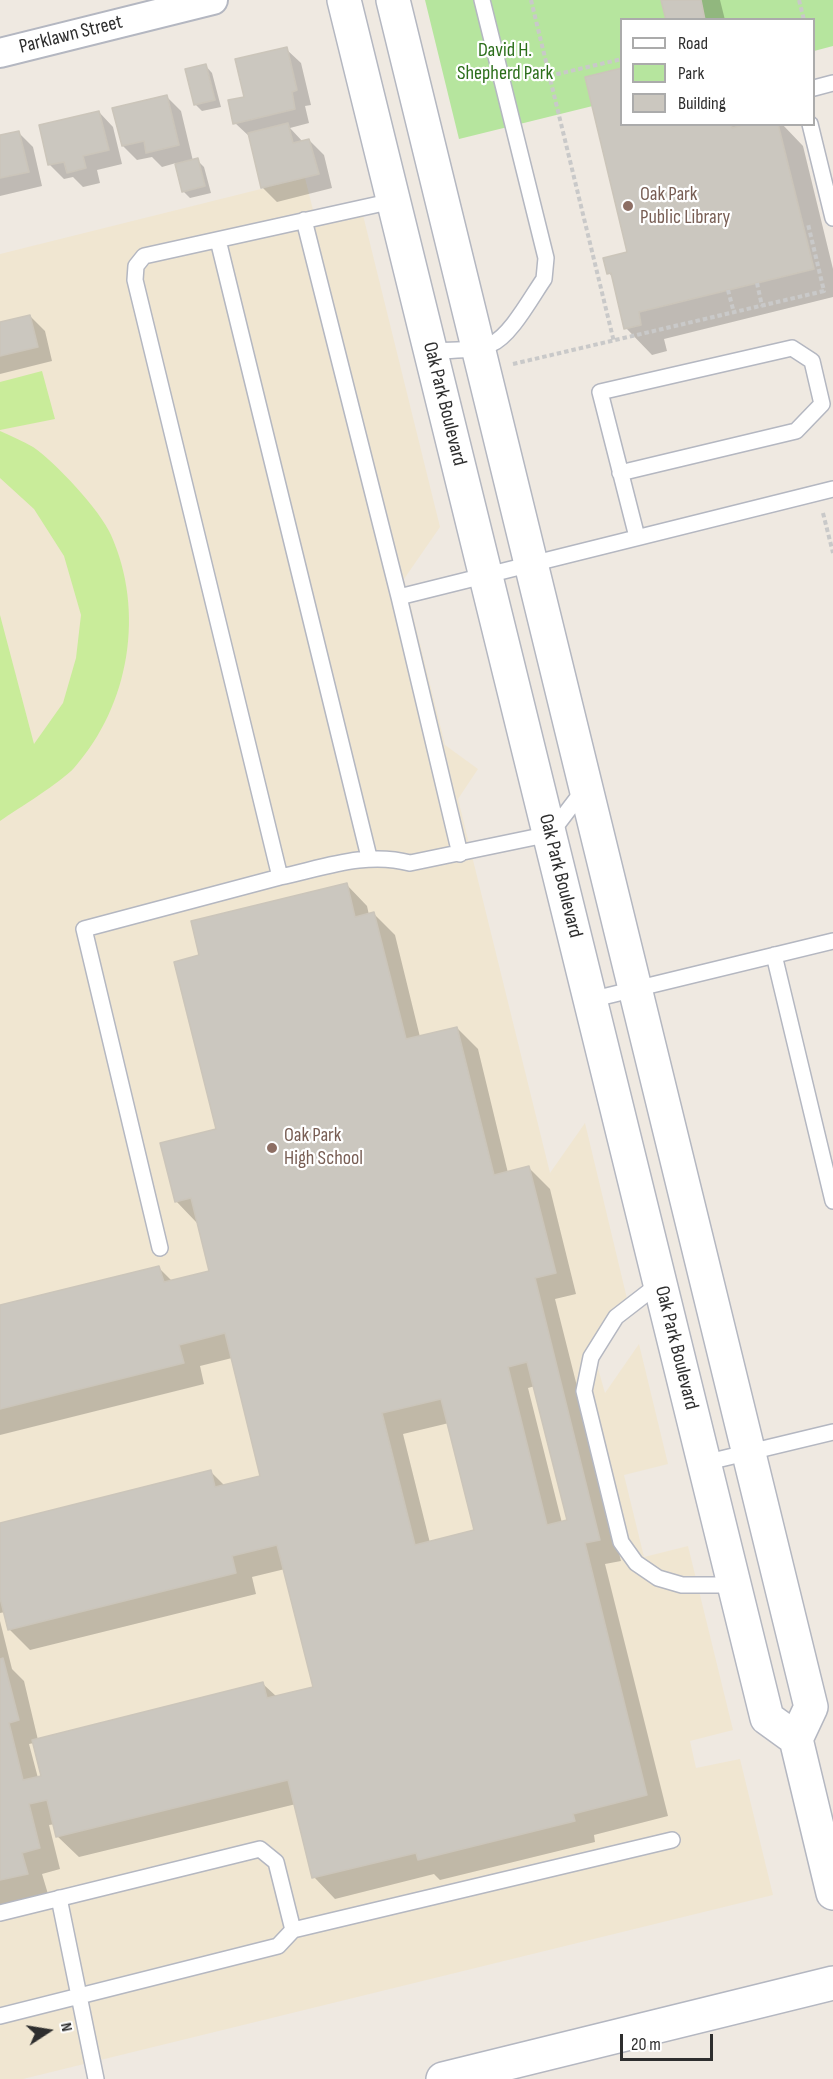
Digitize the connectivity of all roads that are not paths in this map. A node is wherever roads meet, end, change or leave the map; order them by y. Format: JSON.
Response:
{"nodes":[{"id":1,"x":213,"y":0,"type":"edge"},
{"id":2,"x":344,"y":0,"type":"edge"},
{"id":3,"x":393,"y":0,"type":"edge"},
{"id":4,"x":482,"y":0,"type":"edge"},
{"id":5,"x":0,"y":53,"type":"edge"},
{"id":6,"x":833,"y":83,"type":"edge"},
{"id":7,"x":815,"y":88,"type":"edge"},
{"id":8,"x":810,"y":126,"type":"edge"},
{"id":9,"x":393,"y":201,"type":"junction"},
{"id":10,"x":833,"y":218,"type":"edge"},
{"id":11,"x":304,"y":220,"type":"junction"},
{"id":12,"x":218,"y":240,"type":"junction"},
{"id":13,"x":476,"y":348,"type":"junction"},
{"id":14,"x":430,"y":351,"type":"junction"},
{"id":15,"x":620,"y":473,"type":"junction"},
{"id":16,"x":825,"y":490,"type":"edge"},
{"id":17,"x":637,"y":537,"type":"junction"},
{"id":18,"x":530,"y":564,"type":"junction"},
{"id":19,"x":486,"y":575,"type":"junction"},
{"id":20,"x":399,"y":597,"type":"junction"},
{"id":21,"x":585,"y":788,"type":"junction"},
{"id":22,"x":550,"y":834,"type":"junction"},
{"id":23,"x":459,"y":855,"type":"junction"},
{"id":24,"x":369,"y":857,"type":"junction"},
{"id":25,"x":280,"y":877,"type":"junction"},
{"id":26,"x":833,"y":941,"type":"edge"},
{"id":27,"x":774,"y":955,"type":"junction"},
{"id":28,"x":634,"y":990,"type":"junction"},
{"id":29,"x":590,"y":1000,"type":"junction"},
{"id":30,"x":833,"y":1200,"type":"edge"},
{"id":31,"x":160,"y":1248,"type":"dead end"},
{"id":32,"x":660,"y":1283,"type":"junction"},
{"id":33,"x":833,"y":1432,"type":"edge"},
{"id":34,"x":749,"y":1452,"type":"junction"},
{"id":35,"x":704,"y":1462,"type":"junction"},
{"id":36,"x":734,"y":1585,"type":"junction"},
{"id":37,"x":796,"y":1739,"type":"junction"},
{"id":38,"x":823,"y":1810,"type":"edge"},
{"id":39,"x":672,"y":1840,"type":"dead end"},
{"id":40,"x":833,"y":1893,"type":"edge"},
{"id":41,"x":59,"y":1898,"type":"junction"},
{"id":42,"x":0,"y":1913,"type":"edge"},
{"id":43,"x":293,"y":1930,"type":"junction"},
{"id":44,"x":833,"y":1983,"type":"edge"},
{"id":45,"x":79,"y":1996,"type":"junction"},
{"id":46,"x":0,"y":2016,"type":"edge"},
{"id":47,"x":96,"y":2079,"type":"edge"},
{"id":48,"x":443,"y":2079,"type":"edge"}],
"edges":[{"from":1,"to":5,"type":"street","name":"Parklawn Street"},
{"from":2,"to":9,"type":"street","name":"Oak Park Boulevard"},
{"from":3,"to":13,"type":"street"},
{"from":4,"to":13,"type":"lane"},
{"from":6,"to":7,"type":"lane"},
{"from":8,"to":10,"type":"lane"},
{"from":9,"to":11,"type":"lane"},
{"from":9,"to":14,"type":"street","name":"Oak Park Boulevard"},
{"from":11,"to":12,"type":"lane"},
{"from":11,"to":20,"type":"lane"},
{"from":12,"to":24,"type":"lane"},
{"from":12,"to":25,"type":"lane"},
{"from":13,"to":14,"type":"lane"},
{"from":13,"to":18,"type":"street"},
{"from":14,"to":19,"type":"street","name":"Oak Park Boulevard"},
{"from":15,"to":15,"type":"lane"},
{"from":15,"to":17,"type":"lane"},
{"from":16,"to":17,"type":"lane"},
{"from":17,"to":18,"type":"lane"},
{"from":18,"to":19,"type":"lane"},
{"from":18,"to":21,"type":"street"},
{"from":19,"to":20,"type":"lane"},
{"from":19,"to":22,"type":"street","name":"Oak Park Boulevard"},
{"from":20,"to":23,"type":"lane"},
{"from":21,"to":22,"type":"lane"},
{"from":21,"to":28,"type":"street"},
{"from":22,"to":23,"type":"lane"},
{"from":22,"to":29,"type":"street","name":"Oak Park Boulevard"},
{"from":23,"to":24,"type":"lane"},
{"from":24,"to":25,"type":"lane"},
{"from":25,"to":31,"type":"lane"},
{"from":26,"to":27,"type":"lane"},
{"from":27,"to":28,"type":"lane"},
{"from":27,"to":30,"type":"lane"},
{"from":28,"to":29,"type":"lane"},
{"from":28,"to":34,"type":"street"},
{"from":29,"to":32,"type":"street","name":"Oak Park Boulevard"},
{"from":32,"to":35,"type":"street","name":"Oak Park Boulevard"},
{"from":32,"to":36,"type":"lane"},
{"from":33,"to":34,"type":"lane"},
{"from":34,"to":35,"type":"lane"},
{"from":34,"to":37,"type":"street"},
{"from":35,"to":36,"type":"street","name":"Oak Park Boulevard"},
{"from":36,"to":37,"type":"street","name":"Oak Park Boulevard"},
{"from":37,"to":38,"type":"street"},
{"from":38,"to":40,"type":"street"},
{"from":39,"to":43,"type":"lane"},
{"from":41,"to":42,"type":"lane"},
{"from":41,"to":43,"type":"lane"},
{"from":41,"to":45,"type":"lane"},
{"from":43,"to":45,"type":"lane"},
{"from":44,"to":48,"type":"street"},
{"from":45,"to":46,"type":"lane"},
{"from":45,"to":47,"type":"lane"}]}
